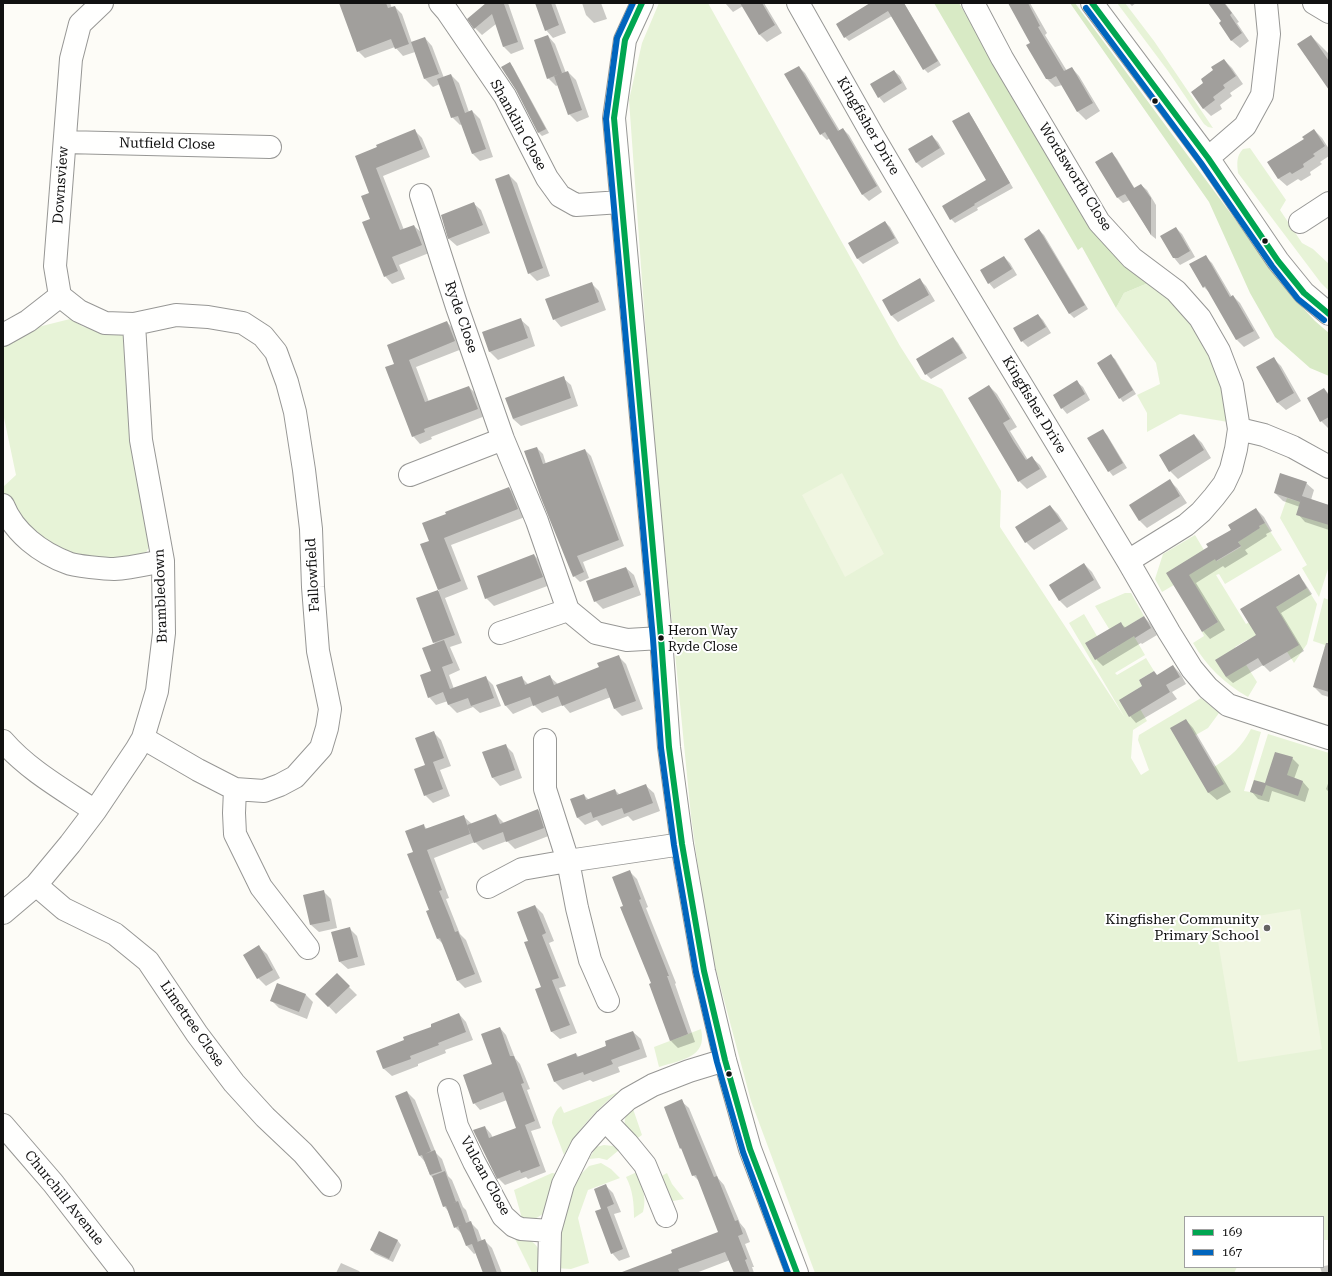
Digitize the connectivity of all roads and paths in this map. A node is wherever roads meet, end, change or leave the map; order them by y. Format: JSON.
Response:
{"nodes":[{"id":1,"x":102,"y":3,"type":"edge"},
{"id":2,"x":440,"y":3,"type":"edge"},
{"id":3,"x":642,"y":3,"type":"edge"},
{"id":4,"x":798,"y":3,"type":"edge"},
{"id":5,"x":973,"y":3,"type":"edge"},
{"id":6,"x":1092,"y":3,"type":"edge"},
{"id":7,"x":1314,"y":3,"type":"edge"},
{"id":8,"x":1270,"y":4,"type":"edge"},
{"id":9,"x":1329,"y":12,"type":"edge"},
{"id":10,"x":64,"y":142,"type":"junction"},
{"id":11,"x":270,"y":147,"type":"dead end"},
{"id":12,"x":1208,"y":158,"type":"junction"},
{"id":13,"x":422,"y":195,"type":"dead end"},
{"id":14,"x":621,"y":202,"type":"junction"},
{"id":15,"x":1329,"y":203,"type":"edge"},
{"id":16,"x":1300,"y":222,"type":"dead end"},
{"id":17,"x":60,"y":296,"type":"junction"},
{"id":18,"x":1329,"y":314,"type":"edge"},
{"id":19,"x":134,"y":324,"type":"junction"},
{"id":20,"x":3,"y":335,"type":"edge"},
{"id":21,"x":1239,"y":429,"type":"junction"},
{"id":22,"x":502,"y":439,"type":"junction"},
{"id":23,"x":1329,"y":467,"type":"edge"},
{"id":24,"x":410,"y":475,"type":"dead end"},
{"id":25,"x":3,"y":505,"type":"edge"},
{"id":26,"x":163,"y":561,"type":"junction"},
{"id":27,"x":1128,"y":561,"type":"junction"},
{"id":28,"x":568,"y":610,"type":"junction"},
{"id":29,"x":500,"y":633,"type":"dead end"},
{"id":30,"x":660,"y":638,"type":"junction"},
{"id":31,"x":143,"y":738,"type":"junction"},
{"id":32,"x":1329,"y":738,"type":"edge"},
{"id":33,"x":545,"y":740,"type":"dead end"},
{"id":34,"x":3,"y":741,"type":"edge"},
{"id":35,"x":235,"y":789,"type":"junction"},
{"id":36,"x":95,"y":811,"type":"junction"},
{"id":37,"x":682,"y":844,"type":"junction"},
{"id":38,"x":568,"y":861,"type":"junction"},
{"id":39,"x":36,"y":885,"type":"junction"},
{"id":40,"x":488,"y":886,"type":"dead end"},
{"id":41,"x":3,"y":913,"type":"edge"},
{"id":42,"x":308,"y":948,"type":"dead end"},
{"id":43,"x":608,"y":1000,"type":"dead end"},
{"id":44,"x":725,"y":1060,"type":"junction"},
{"id":45,"x":449,"y":1090,"type":"dead end"},
{"id":46,"x":605,"y":1120,"type":"junction"},
{"id":47,"x":3,"y":1125,"type":"edge"},
{"id":48,"x":330,"y":1185,"type":"dead end"},
{"id":49,"x":666,"y":1216,"type":"dead end"},
{"id":50,"x":550,"y":1231,"type":"junction"},
{"id":51,"x":123,"y":1273,"type":"edge"},
{"id":52,"x":549,"y":1273,"type":"edge"},
{"id":53,"x":797,"y":1273,"type":"edge"}],
"edges":[{"from":1,"to":10,"type":"street","name":"Downsview"},
{"from":2,"to":14,"type":"street","name":"Shanklin Close"},
{"from":3,"to":14,"type":"street"},
{"from":4,"to":27,"type":"street","name":"Kingfisher Drive"},
{"from":5,"to":21,"type":"street","name":"Wordsworth Close"},
{"from":6,"to":12,"type":"street"},
{"from":7,"to":9,"type":"street"},
{"from":8,"to":12,"type":"street"},
{"from":10,"to":11,"type":"street","name":"Nutfield Close"},
{"from":10,"to":17,"type":"street","name":"Downsview"},
{"from":12,"to":18,"type":"street"},
{"from":13,"to":22,"type":"street","name":"Ryde Close"},
{"from":14,"to":30,"type":"street"},
{"from":15,"to":16,"type":"street"},
{"from":17,"to":19,"type":"street"},
{"from":17,"to":20,"type":"street"},
{"from":19,"to":26,"type":"street","name":"Brambledown"},
{"from":19,"to":35,"type":"street","name":"Fallowfield"},
{"from":21,"to":23,"type":"street"},
{"from":21,"to":27,"type":"street","name":"Wordsworth Close"},
{"from":22,"to":24,"type":"street"},
{"from":22,"to":28,"type":"street","name":"Ryde Close"},
{"from":25,"to":26,"type":"street"},
{"from":26,"to":31,"type":"street","name":"Brambledown"},
{"from":27,"to":32,"type":"street","name":"Kingfisher Drive"},
{"from":28,"to":29,"type":"street"},
{"from":28,"to":30,"type":"street"},
{"from":30,"to":37,"type":"street"},
{"from":31,"to":35,"type":"street","name":"Fallowfield"},
{"from":31,"to":36,"type":"street","name":"Brambledown"},
{"from":33,"to":38,"type":"street"},
{"from":34,"to":36,"type":"street"},
{"from":35,"to":42,"type":"street"},
{"from":36,"to":39,"type":"street","name":"Brambledown"},
{"from":37,"to":38,"type":"street"},
{"from":37,"to":44,"type":"street"},
{"from":38,"to":40,"type":"street"},
{"from":38,"to":43,"type":"street"},
{"from":39,"to":41,"type":"street","name":"Brambledown"},
{"from":39,"to":48,"type":"street","name":"Limetree Close"},
{"from":44,"to":46,"type":"street"},
{"from":44,"to":53,"type":"street"},
{"from":45,"to":50,"type":"street","name":"Vulcan Close"},
{"from":46,"to":49,"type":"street"},
{"from":46,"to":50,"type":"street"},
{"from":47,"to":51,"type":"street","name":"Churchill Avenue"},
{"from":50,"to":52,"type":"street"}]}
